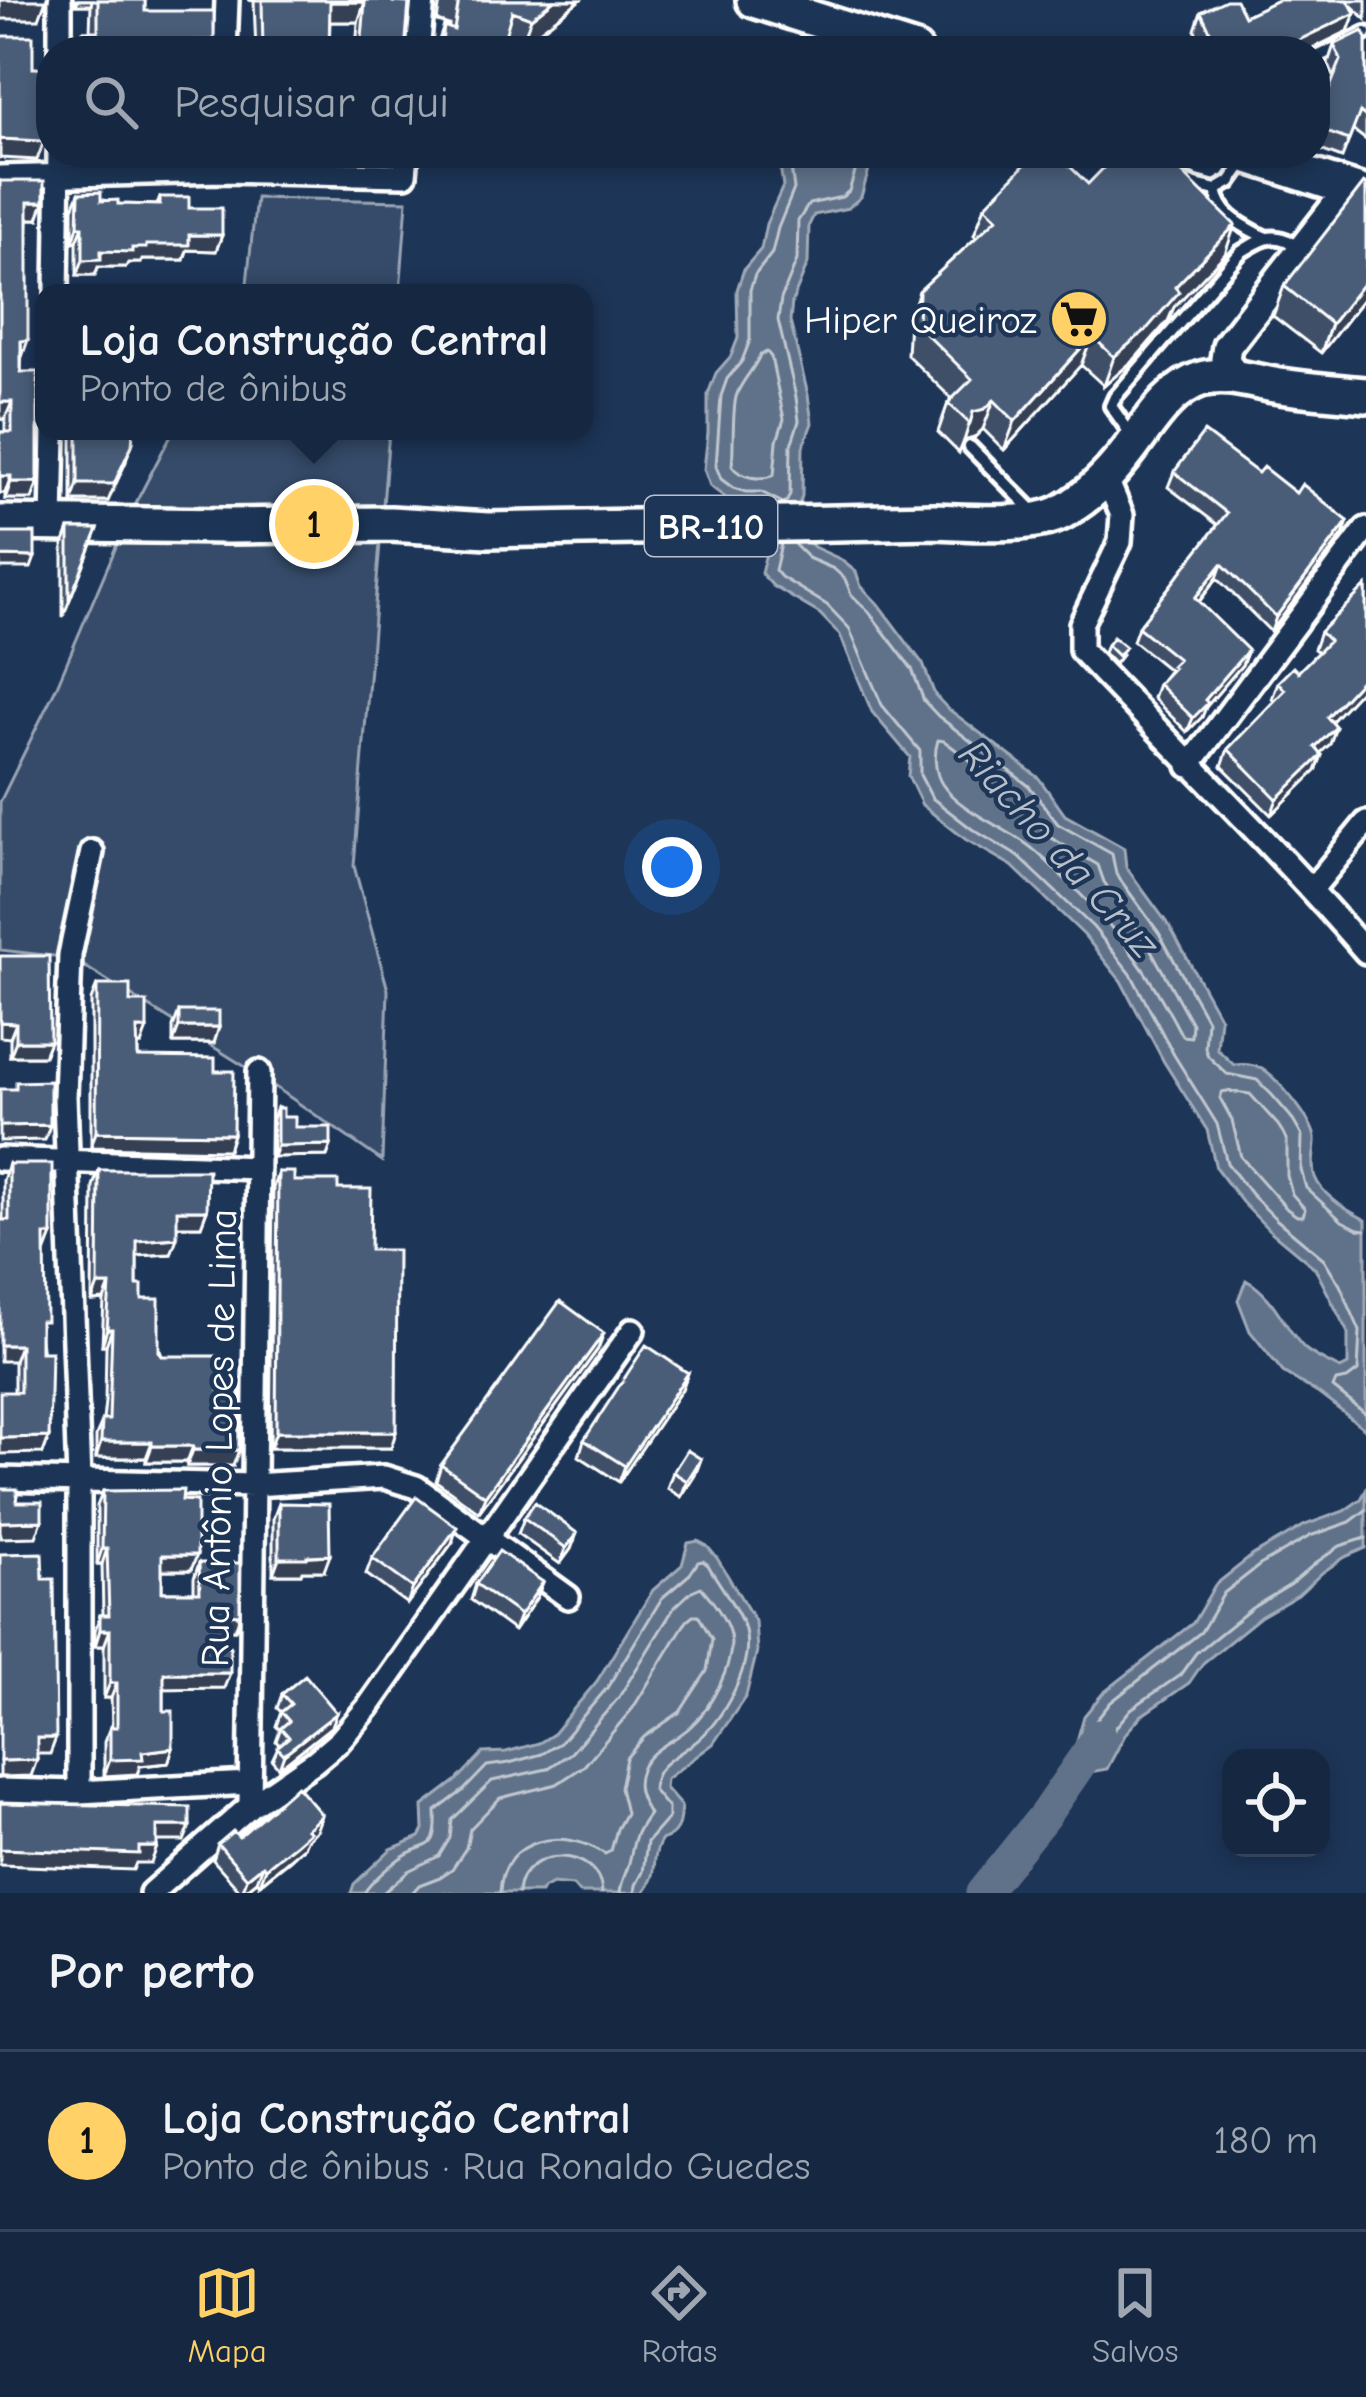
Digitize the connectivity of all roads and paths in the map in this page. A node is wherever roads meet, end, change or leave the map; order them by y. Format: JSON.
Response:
{"nodes":[{"id":1,"x":60,"y":0,"type":"edge"},
{"id":2,"x":227,"y":0,"type":"edge"},
{"id":3,"x":423,"y":0,"type":"edge"},
{"id":4,"x":754,"y":0,"type":"edge"},
{"id":5,"x":1366,"y":33,"type":"edge"},
{"id":6,"x":60,"y":36,"type":"edge"},
{"id":7,"x":226,"y":36,"type":"edge"},
{"id":8,"x":419,"y":36,"type":"edge"},
{"id":9,"x":868,"y":36,"type":"edge"},
{"id":10,"x":1330,"y":51,"type":"edge"},
{"id":11,"x":44,"y":168,"type":"edge"},
{"id":12,"x":59,"y":168,"type":"edge"},
{"id":13,"x":1173,"y":168,"type":"edge"},
{"id":14,"x":1242,"y":168,"type":"edge"},
{"id":15,"x":1287,"y":168,"type":"edge"},
{"id":16,"x":0,"y":177,"type":"edge"},
{"id":17,"x":1216,"y":190,"type":"junction"},
{"id":18,"x":1358,"y":192,"type":"edge"},
{"id":19,"x":1264,"y":237,"type":"junction"},
{"id":20,"x":1301,"y":251,"type":"junction"},
{"id":21,"x":57,"y":284,"type":"edge"},
{"id":22,"x":1234,"y":376,"type":"junction"},
{"id":23,"x":1366,"y":395,"type":"edge"},
{"id":24,"x":54,"y":440,"type":"edge"},
{"id":25,"x":1136,"y":441,"type":"junction"},
{"id":26,"x":970,"y":447,"type":"dead end"},
{"id":27,"x":1106,"y":477,"type":"junction"},
{"id":28,"x":1039,"y":518,"type":"junction"},
{"id":29,"x":0,"y":523,"type":"edge"},
{"id":30,"x":52,"y":524,"type":"junction"},
{"id":31,"x":1366,"y":529,"type":"edge"},
{"id":32,"x":1189,"y":766,"type":"junction"},
{"id":33,"x":1366,"y":823,"type":"edge"},
{"id":34,"x":92,"y":852,"type":"dead end"},
{"id":35,"x":1312,"y":889,"type":"junction"},
{"id":36,"x":1366,"y":952,"type":"edge"},
{"id":37,"x":259,"y":1072,"type":"dead end"},
{"id":38,"x":0,"y":1159,"type":"edge"},
{"id":39,"x":67,"y":1160,"type":"junction"},
{"id":40,"x":258,"y":1168,"type":"junction"},
{"id":41,"x":633,"y":1330,"type":"dead end"},
{"id":42,"x":0,"y":1479,"type":"edge"},
{"id":43,"x":80,"y":1480,"type":"junction"},
{"id":44,"x":253,"y":1485,"type":"junction"},
{"id":45,"x":485,"y":1538,"type":"junction"},
{"id":46,"x":568,"y":1597,"type":"dead end"},
{"id":47,"x":250,"y":1783,"type":"junction"},
{"id":48,"x":0,"y":1790,"type":"edge"},
{"id":49,"x":79,"y":1792,"type":"junction"},
{"id":50,"x":250,"y":1806,"type":"junction"},
{"id":51,"x":151,"y":1893,"type":"edge"}],
"edges":[{"from":1,"to":6,"type":"street"},
{"from":2,"to":7,"type":"street"},
{"from":3,"to":8,"type":"street"},
{"from":4,"to":9,"type":"main road"},
{"from":5,"to":10,"type":"lane"},
{"from":11,"to":16,"type":"street"},
{"from":12,"to":21,"type":"street"},
{"from":13,"to":17,"type":"lane"},
{"from":14,"to":17,"type":"lane"},
{"from":15,"to":18,"type":"main road"},
{"from":17,"to":19,"type":"lane"},
{"from":18,"to":20,"type":"street"},
{"from":19,"to":20,"type":"lane"},
{"from":19,"to":25,"type":"lane"},
{"from":20,"to":22,"type":"street"},
{"from":22,"to":23,"type":"main road"},
{"from":22,"to":25,"type":"main road","number":"BR-110"},
{"from":24,"to":30,"type":"street"},
{"from":25,"to":27,"type":"main road","number":"BR-110"},
{"from":26,"to":28,"type":"lane"},
{"from":27,"to":28,"type":"main road","number":"BR-110"},
{"from":27,"to":32,"type":"street"},
{"from":28,"to":30,"type":"main road","number":"BR-110"},
{"from":29,"to":30,"type":"main road","number":"BR-110"},
{"from":31,"to":32,"type":"street"},
{"from":32,"to":35,"type":"street"},
{"from":33,"to":35,"type":"street"},
{"from":34,"to":39,"type":"street"},
{"from":35,"to":36,"type":"street"},
{"from":37,"to":40,"type":"street","name":"Rua Antônio Lopes de Lima"},
{"from":38,"to":39,"type":"street"},
{"from":39,"to":40,"type":"street"},
{"from":39,"to":43,"type":"street"},
{"from":40,"to":44,"type":"street","name":"Rua Antônio Lopes de Lima"},
{"from":41,"to":45,"type":"street"},
{"from":42,"to":43,"type":"street"},
{"from":43,"to":44,"type":"street"},
{"from":43,"to":49,"type":"street"},
{"from":44,"to":45,"type":"street"},
{"from":44,"to":47,"type":"street","name":"Rua Antônio Lopes de Lima"},
{"from":45,"to":46,"type":"street"},
{"from":45,"to":50,"type":"street"},
{"from":47,"to":49,"type":"street"},
{"from":47,"to":50,"type":"street","name":"Rua Antônio Lopes de Lima"},
{"from":48,"to":49,"type":"street"},
{"from":50,"to":51,"type":"street"}]}
